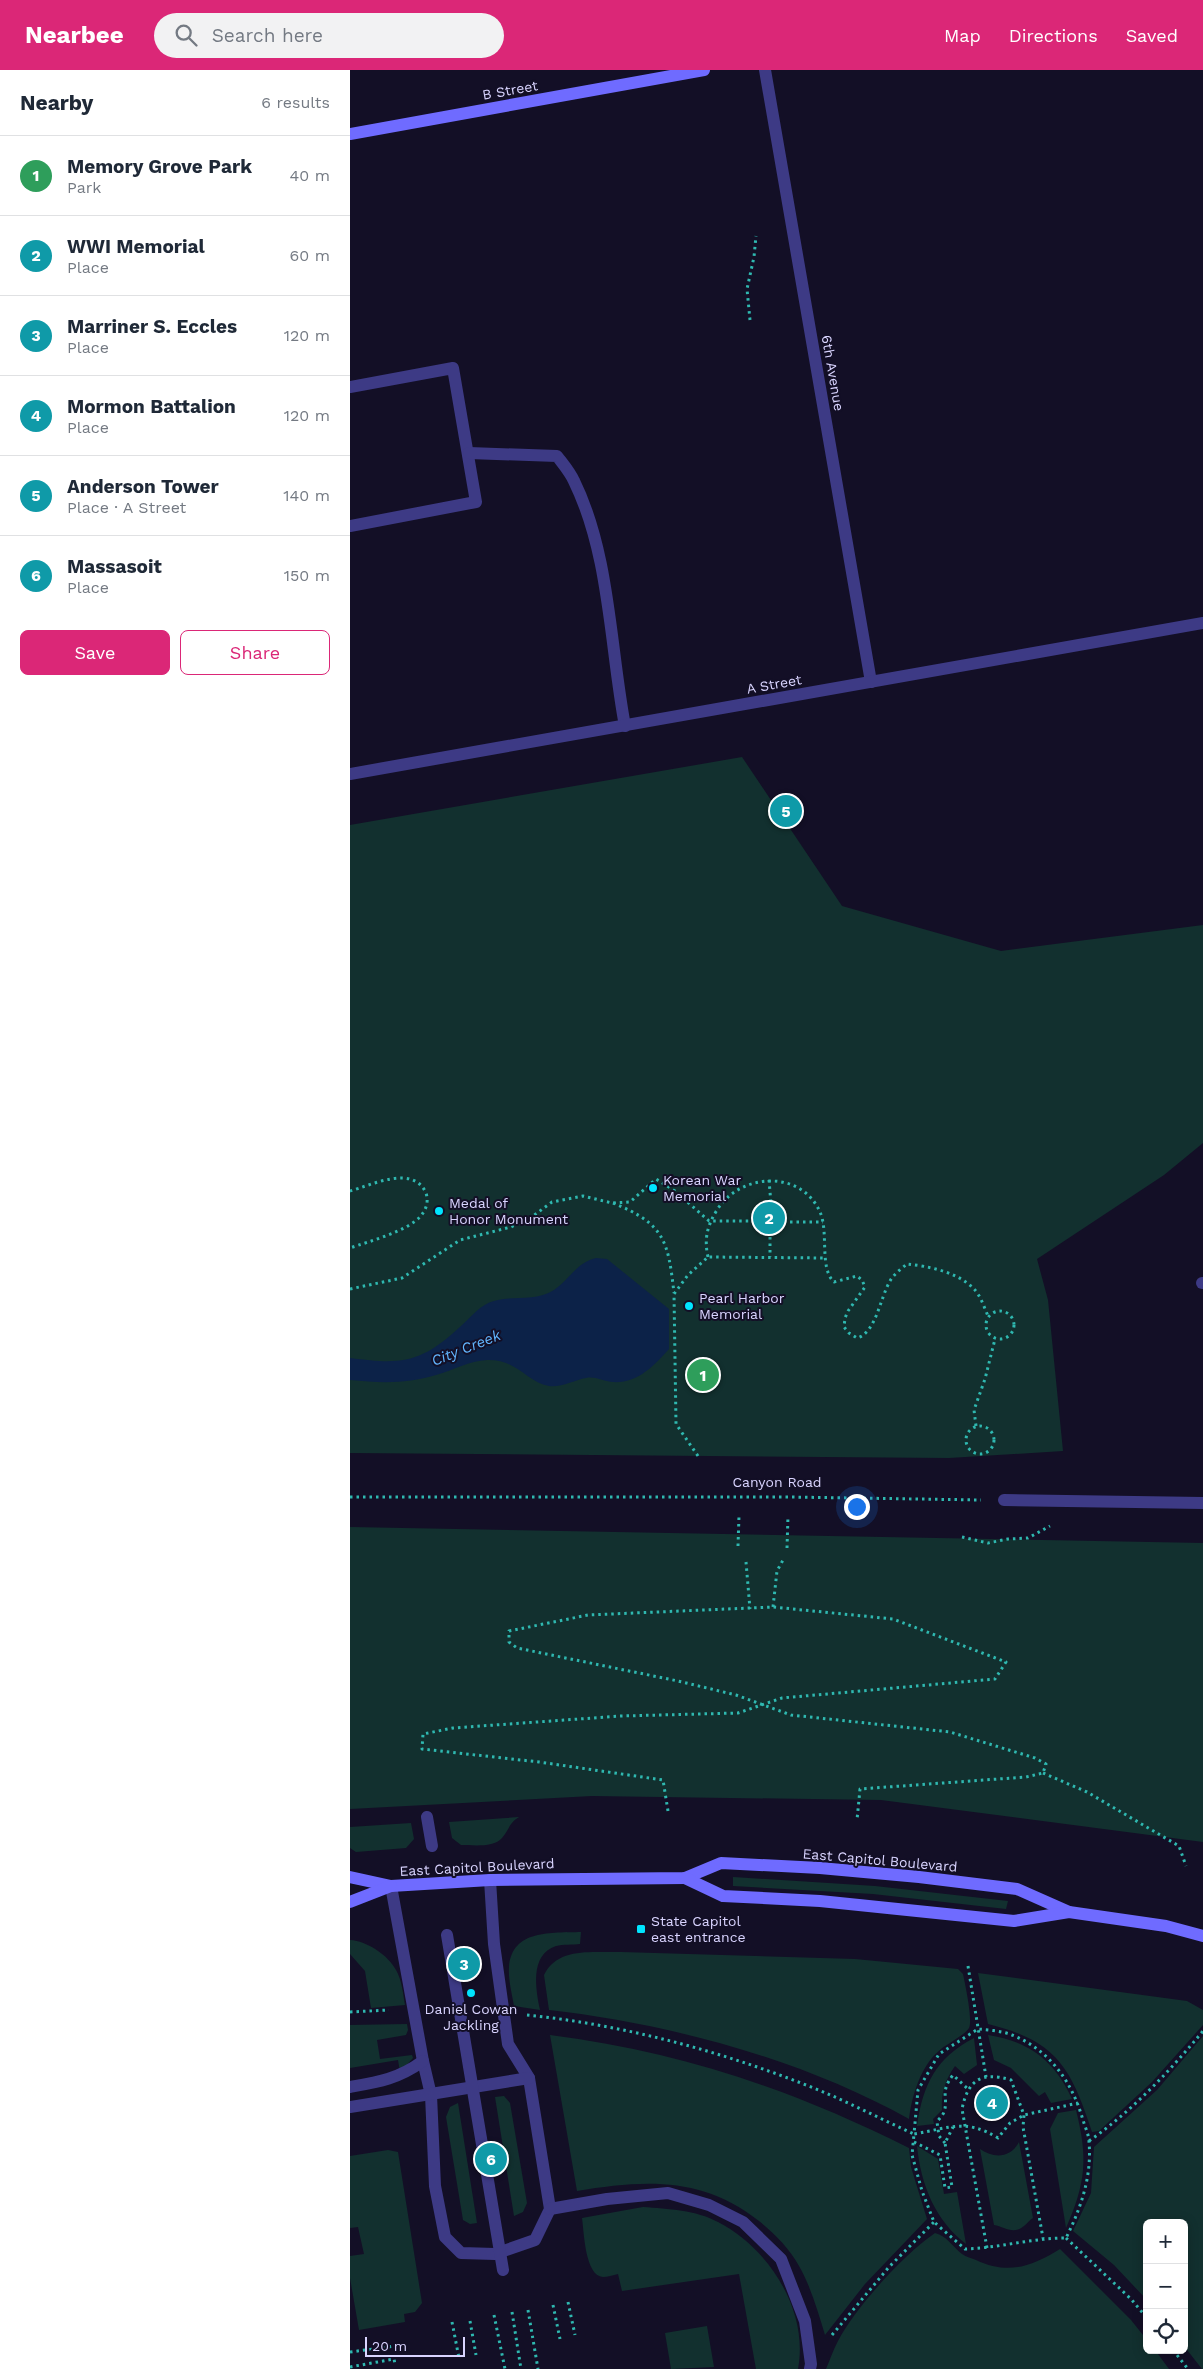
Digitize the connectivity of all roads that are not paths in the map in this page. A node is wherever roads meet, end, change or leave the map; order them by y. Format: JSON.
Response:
{"nodes":[{"id":1,"x":704,"y":70,"type":"edge"},
{"id":2,"x":765,"y":70,"type":"edge"},
{"id":3,"x":350,"y":134,"type":"edge"},
{"id":4,"x":350,"y":387,"type":"edge"},
{"id":5,"x":469,"y":454,"type":"junction"},
{"id":6,"x":350,"y":526,"type":"edge"},
{"id":7,"x":1203,"y":623,"type":"edge"},
{"id":8,"x":871,"y":682,"type":"junction"},
{"id":9,"x":625,"y":726,"type":"junction"},
{"id":10,"x":350,"y":774,"type":"edge"},
{"id":11,"x":1004,"y":1500,"type":"road end"},
{"id":12,"x":1203,"y":1503,"type":"edge"},
{"id":13,"x":427,"y":1817,"type":"dead end"},
{"id":14,"x":432,"y":1846,"type":"dead end"},
{"id":15,"x":350,"y":1877,"type":"edge"},
{"id":16,"x":685,"y":1878,"type":"junction"},
{"id":17,"x":490,"y":1880,"type":"junction"},
{"id":18,"x":391,"y":1886,"type":"junction"},
{"id":19,"x":350,"y":1902,"type":"edge"},
{"id":20,"x":1069,"y":1912,"type":"junction"},
{"id":21,"x":447,"y":1935,"type":"dead end"},
{"id":22,"x":1203,"y":1936,"type":"edge"},
{"id":23,"x":423,"y":2061,"type":"junction"},
{"id":24,"x":529,"y":2078,"type":"junction"},
{"id":25,"x":350,"y":2087,"type":"edge"},
{"id":26,"x":472,"y":2088,"type":"junction"},
{"id":27,"x":431,"y":2095,"type":"junction"},
{"id":28,"x":350,"y":2107,"type":"edge"},
{"id":29,"x":550,"y":2208,"type":"junction"},
{"id":30,"x":500,"y":2252,"type":"junction"},
{"id":31,"x":503,"y":2270,"type":"dead end"},
{"id":32,"x":811,"y":2366,"type":"edge"}],
"edges":[{"from":1,"to":3,"type":"street","name":"B Street"},
{"from":2,"to":8,"type":"street","name":"6th Avenue"},
{"from":4,"to":5,"type":"street"},
{"from":5,"to":6,"type":"street"},
{"from":5,"to":9,"type":"street"},
{"from":7,"to":8,"type":"street","name":"A Street"},
{"from":8,"to":9,"type":"street","name":"A Street"},
{"from":9,"to":10,"type":"street","name":"A Street"},
{"from":11,"to":12,"type":"street"},
{"from":13,"to":14,"type":"street"},
{"from":15,"to":18,"type":"street","name":"East Capitol Boulevard"},
{"from":16,"to":17,"type":"street","name":"East Capitol Boulevard"},
{"from":16,"to":20,"type":"street","name":"East Capitol Boulevard"},
{"from":16,"to":20,"type":"street","name":"East Capitol Boulevard"},
{"from":17,"to":18,"type":"street","name":"East Capitol Boulevard"},
{"from":17,"to":24,"type":"street"},
{"from":18,"to":19,"type":"street","name":"East Capitol Boulevard"},
{"from":18,"to":23,"type":"street"},
{"from":20,"to":22,"type":"street","name":"East Capitol Boulevard"},
{"from":21,"to":26,"type":"street"},
{"from":23,"to":25,"type":"street"},
{"from":23,"to":27,"type":"street"},
{"from":24,"to":26,"type":"street"},
{"from":24,"to":29,"type":"street"},
{"from":26,"to":27,"type":"street"},
{"from":26,"to":30,"type":"street"},
{"from":27,"to":28,"type":"street"},
{"from":27,"to":30,"type":"street"},
{"from":29,"to":30,"type":"street"},
{"from":29,"to":32,"type":"street"},
{"from":30,"to":31,"type":"street"}]}
